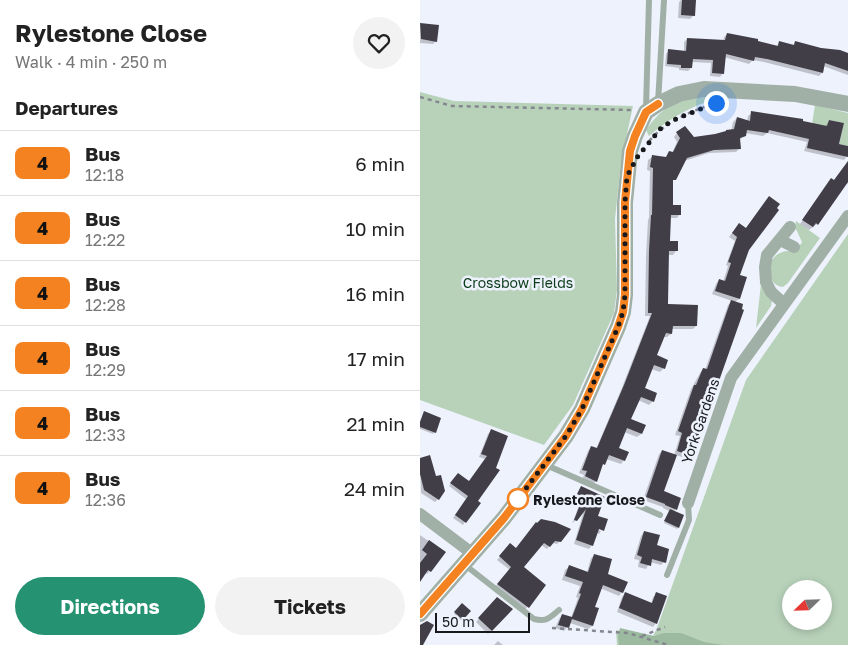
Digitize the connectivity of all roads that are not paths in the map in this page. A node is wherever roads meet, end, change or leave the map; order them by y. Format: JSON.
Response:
{"nodes":[{"id":1,"x":650,"y":0,"type":"edge"},
{"id":2,"x":664,"y":0,"type":"edge"},
{"id":3,"x":848,"y":104,"type":"edge"},
{"id":4,"x":652,"y":108,"type":"junction"},
{"id":5,"x":848,"y":216,"type":"edge"},
{"id":6,"x":790,"y":227,"type":"dead end"},
{"id":7,"x":780,"y":240,"type":"junction"},
{"id":8,"x":794,"y":247,"type":"dead end"},
{"id":9,"x":784,"y":304,"type":"junction"},
{"id":10,"x":545,"y":464,"type":"junction"},
{"id":11,"x":688,"y":503,"type":"joint"},
{"id":12,"x":420,"y":514,"type":"edge"},
{"id":13,"x":660,"y":515,"type":"dead end"},
{"id":14,"x":469,"y":559,"type":"junction"},
{"id":15,"x":667,"y":575,"type":"dead end"},
{"id":16,"x":559,"y":610,"type":"dead end"},
{"id":17,"x":420,"y":614,"type":"edge"}],
"edges":[{"from":1,"to":4,"type":"lane"},
{"from":2,"to":4,"type":"lane"},
{"from":3,"to":4,"type":"street"},
{"from":4,"to":10,"type":"street"},
{"from":5,"to":9,"type":"street","name":"York Gardens"},
{"from":6,"to":7,"type":"street"},
{"from":7,"to":8,"type":"street"},
{"from":7,"to":9,"type":"street"},
{"from":9,"to":11,"type":"street","name":"York Gardens"},
{"from":10,"to":13,"type":"lane"},
{"from":10,"to":14,"type":"street"},
{"from":11,"to":15,"type":"lane"},
{"from":12,"to":14,"type":"street"},
{"from":14,"to":16,"type":"lane"},
{"from":14,"to":17,"type":"street"}]}
